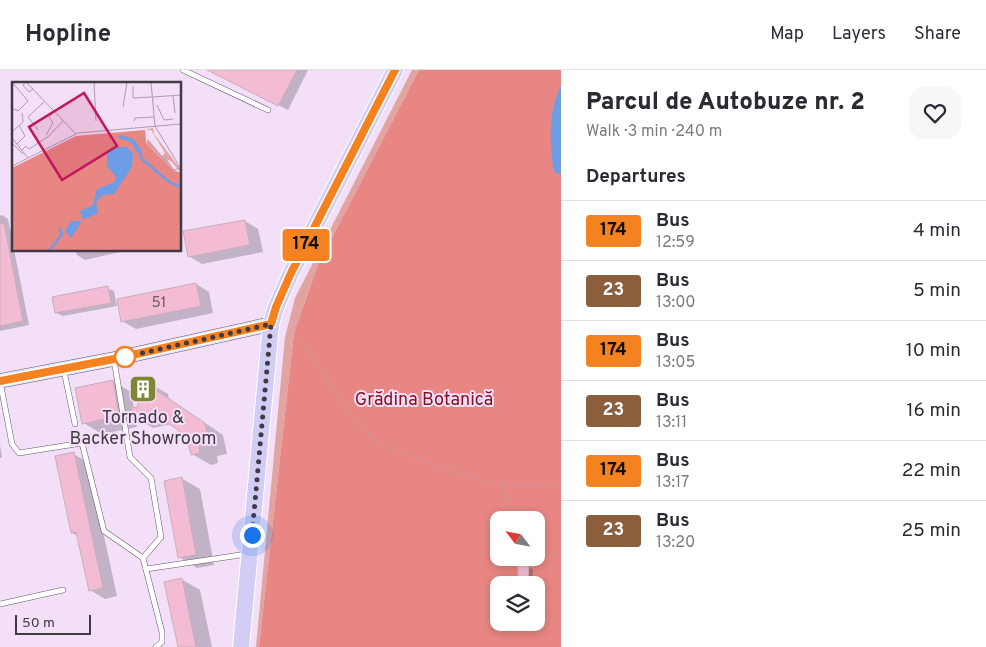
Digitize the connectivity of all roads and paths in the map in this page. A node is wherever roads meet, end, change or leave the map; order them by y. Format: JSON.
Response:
{"nodes":[{"id":1,"x":184,"y":70,"type":"edge"},
{"id":2,"x":395,"y":70,"type":"edge"},
{"id":3,"x":268,"y":110,"type":"dead end"},
{"id":4,"x":271,"y":324,"type":"junction"},
{"id":5,"x":294,"y":333,"type":"dead end"},
{"id":6,"x":114,"y":359,"type":"junction"},
{"id":7,"x":64,"y":369,"type":"junction"},
{"id":8,"x":0,"y":380,"type":"edge"},
{"id":9,"x":75,"y":424,"type":"dead end"},
{"id":10,"x":500,"y":484,"type":"junction"},
{"id":11,"x":561,"y":487,"type":"edge"},
{"id":12,"x":514,"y":511,"type":"edge"},
{"id":13,"x":250,"y":554,"type":"junction"},
{"id":14,"x":143,"y":558,"type":"junction"},
{"id":15,"x":531,"y":566,"type":"edge"},
{"id":16,"x":146,"y":570,"type":"junction"},
{"id":17,"x":63,"y":590,"type":"dead end"},
{"id":18,"x":546,"y":602,"type":"dead end"},
{"id":19,"x":0,"y":604,"type":"edge"},
{"id":20,"x":156,"y":647,"type":"edge"},
{"id":21,"x":242,"y":647,"type":"edge"}],
"edges":[{"from":1,"to":3,"type":"lane"},
{"from":2,"to":4,"type":"main road"},
{"from":4,"to":6,"type":"main road"},
{"from":4,"to":13,"type":"main road"},
{"from":5,"to":10,"type":"path"},
{"from":6,"to":7,"type":"main road"},
{"from":6,"to":14,"type":"lane"},
{"from":7,"to":8,"type":"main road"},
{"from":7,"to":9,"type":"lane"},
{"from":8,"to":14,"type":"lane"},
{"from":10,"to":11,"type":"path"},
{"from":10,"to":12,"type":"path"},
{"from":13,"to":16,"type":"lane"},
{"from":13,"to":21,"type":"main road"},
{"from":14,"to":16,"type":"lane"},
{"from":15,"to":18,"type":"path"},
{"from":16,"to":20,"type":"lane"},
{"from":17,"to":19,"type":"lane"}]}
